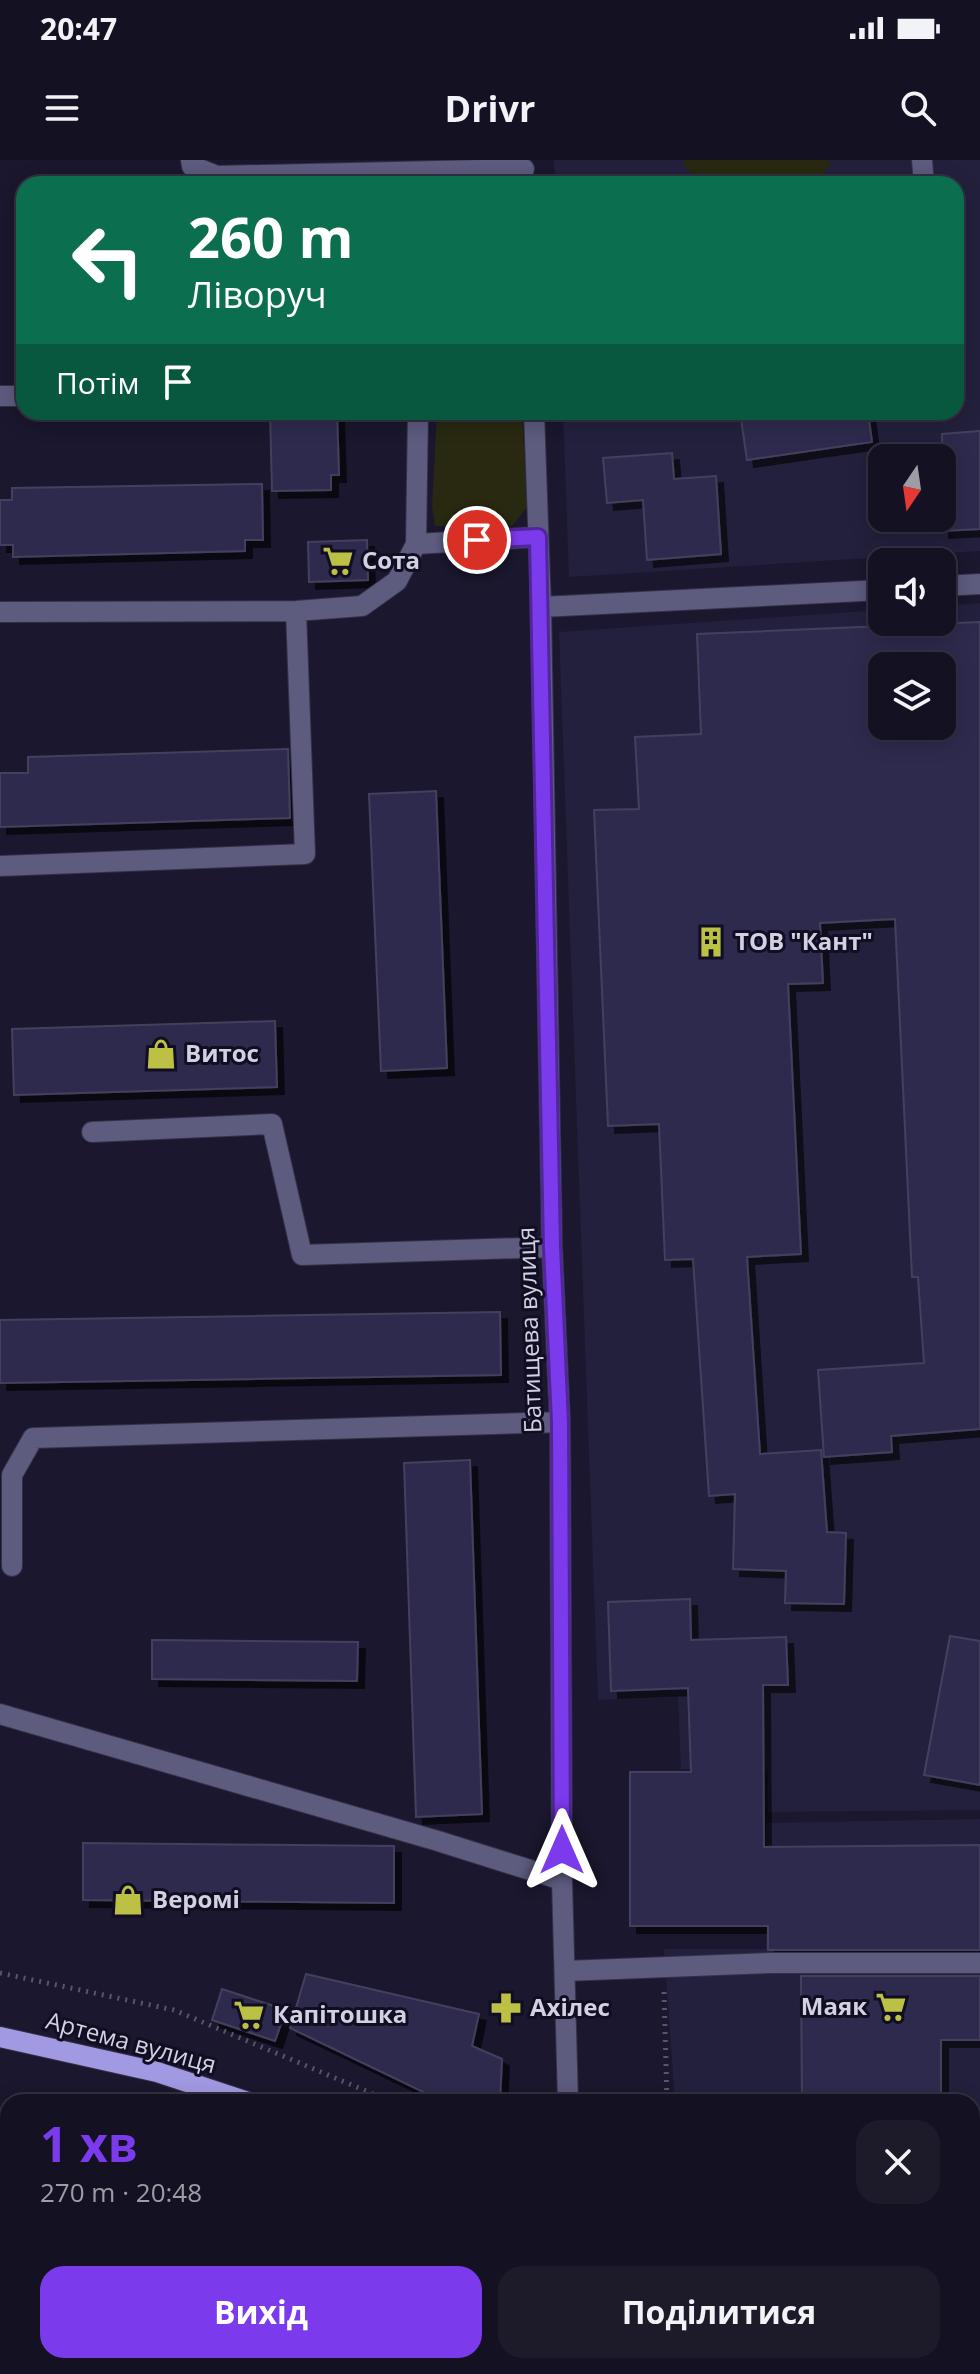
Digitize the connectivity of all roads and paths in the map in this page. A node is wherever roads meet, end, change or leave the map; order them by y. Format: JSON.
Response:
{"nodes":[{"id":1,"x":191,"y":160,"type":"edge"},
{"id":2,"x":524,"y":171,"type":"edge"},
{"id":3,"x":210,"y":176,"type":"edge"},
{"id":4,"x":450,"y":176,"type":"edge"},
{"id":5,"x":418,"y":420,"type":"edge"},
{"id":6,"x":534,"y":420,"type":"edge"},
{"id":7,"x":538,"y":537,"type":"junction"},
{"id":8,"x":416,"y":544,"type":"junction"},
{"id":9,"x":980,"y":584,"type":"edge"},
{"id":10,"x":956,"y":585,"type":"edge"},
{"id":11,"x":868,"y":591,"type":"edge"},
{"id":12,"x":541,"y":607,"type":"junction"},
{"id":13,"x":296,"y":611,"type":"junction"},
{"id":14,"x":0,"y":612,"type":"edge"},
{"id":15,"x":0,"y":866,"type":"edge"},
{"id":16,"x":92,"y":1132,"type":"dead end"},
{"id":17,"x":552,"y":1247,"type":"junction"},
{"id":18,"x":560,"y":1422,"type":"junction"},
{"id":19,"x":12,"y":1566,"type":"dead end"},
{"id":20,"x":0,"y":1714,"type":"edge"},
{"id":21,"x":562,"y":1880,"type":"junction"},
{"id":22,"x":980,"y":1963,"type":"edge"},
{"id":23,"x":663,"y":1967,"type":"junction"},
{"id":24,"x":565,"y":1971,"type":"junction"},
{"id":25,"x":0,"y":1973,"type":"edge"},
{"id":26,"x":0,"y":2037,"type":"edge"},
{"id":27,"x":224,"y":2094,"type":"edge"},
{"id":28,"x":373,"y":2094,"type":"edge"},
{"id":29,"x":568,"y":2094,"type":"edge"},
{"id":30,"x":667,"y":2094,"type":"edge"}],
"edges":[{"from":1,"to":3,"type":"street"},
{"from":2,"to":4,"type":"street"},
{"from":5,"to":8,"type":"street"},
{"from":6,"to":7,"type":"street","name":"Батищева вулиця"},
{"from":7,"to":8,"type":"street"},
{"from":7,"to":12,"type":"street","name":"Батищева вулиця"},
{"from":8,"to":13,"type":"street"},
{"from":9,"to":10,"type":"street"},
{"from":11,"to":12,"type":"street"},
{"from":12,"to":17,"type":"street","name":"Батищева вулиця"},
{"from":13,"to":14,"type":"street"},
{"from":13,"to":15,"type":"street"},
{"from":16,"to":17,"type":"street"},
{"from":17,"to":18,"type":"street","name":"Батищева вулиця"},
{"from":18,"to":19,"type":"street"},
{"from":18,"to":21,"type":"street","name":"Батищева вулиця"},
{"from":20,"to":21,"type":"street"},
{"from":21,"to":24,"type":"street","name":"Батищева вулиця"},
{"from":22,"to":23,"type":"street"},
{"from":23,"to":24,"type":"street"},
{"from":23,"to":30,"type":"path"},
{"from":24,"to":29,"type":"street","name":"Батищева вулиця"},
{"from":25,"to":28,"type":"path"},
{"from":26,"to":27,"type":"main road","name":"Артема вулиця"}]}
